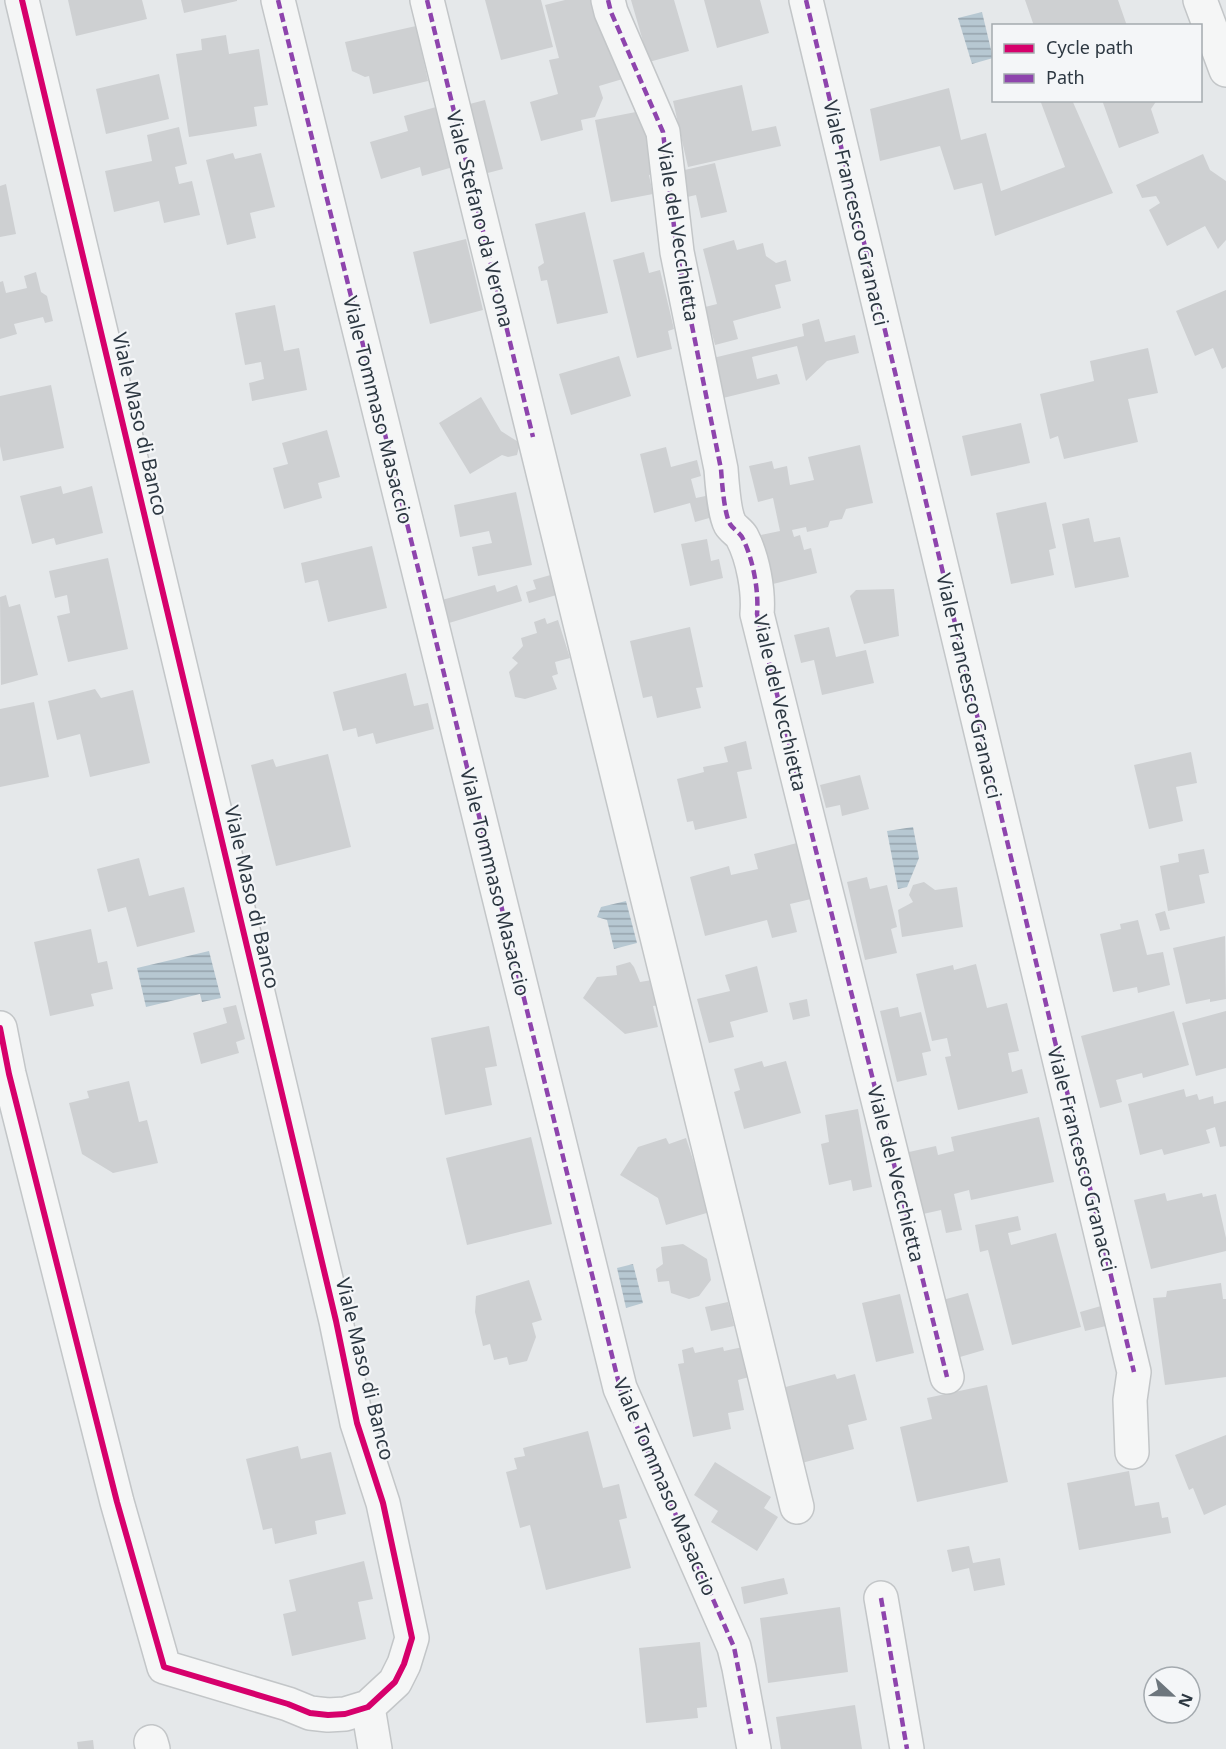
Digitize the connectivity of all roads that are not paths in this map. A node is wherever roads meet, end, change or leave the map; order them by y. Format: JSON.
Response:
{"nodes":[{"id":1,"x":22,"y":0,"type":"edge"},
{"id":2,"x":278,"y":0,"type":"edge"},
{"id":3,"x":427,"y":0,"type":"edge"},
{"id":4,"x":608,"y":0,"type":"edge"},
{"id":5,"x":806,"y":0,"type":"edge"},
{"id":6,"x":1200,"y":0,"type":"edge"},
{"id":7,"x":1226,"y":70,"type":"edge"},
{"id":8,"x":0,"y":1028,"type":"edge"},
{"id":9,"x":947,"y":1377,"type":"dead end"},
{"id":10,"x":1132,"y":1452,"type":"dead end"},
{"id":11,"x":797,"y":1507,"type":"dead end"},
{"id":12,"x":881,"y":1598,"type":"dead end"},
{"id":13,"x":368,"y":1707,"type":"junction"},
{"id":14,"x":375,"y":1749,"type":"edge"},
{"id":15,"x":754,"y":1749,"type":"edge"},
{"id":16,"x":907,"y":1749,"type":"edge"}],
"edges":[{"from":1,"to":13,"type":"street","name":"Viale Maso di Banco"},
{"from":2,"to":15,"type":"street","name":"Viale Tommaso Masaccio"},
{"from":3,"to":11,"type":"street","name":"Viale Stefano da Verona"},
{"from":4,"to":9,"type":"street","name":"Viale del Vecchietta"},
{"from":5,"to":10,"type":"street","name":"Viale Francesco Granacci"},
{"from":6,"to":7,"type":"street"},
{"from":8,"to":13,"type":"street","name":"Viale Maso di Banco"},
{"from":12,"to":16,"type":"street"},
{"from":13,"to":14,"type":"street"}]}
